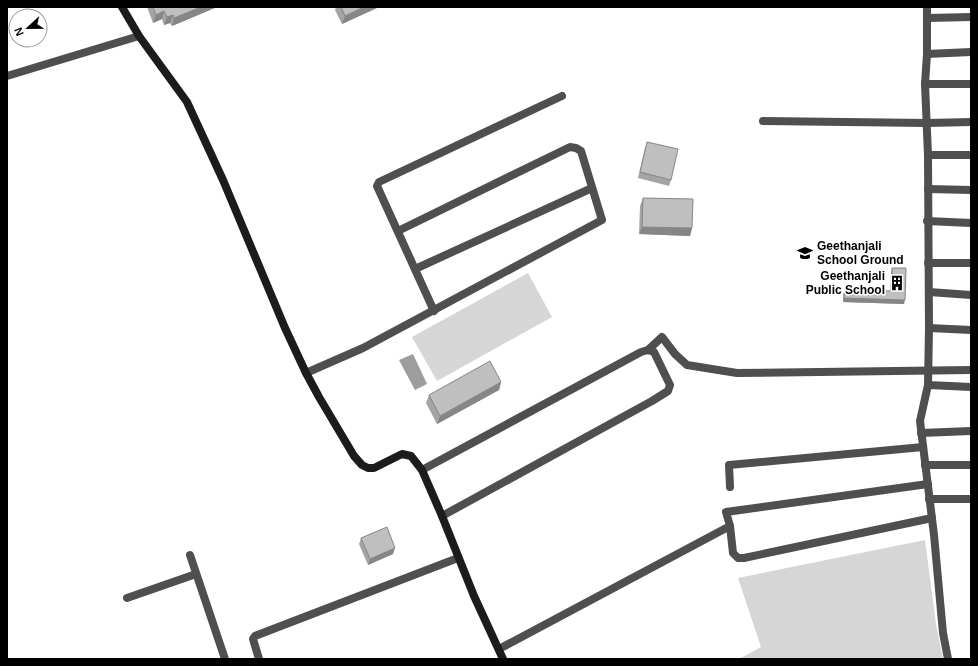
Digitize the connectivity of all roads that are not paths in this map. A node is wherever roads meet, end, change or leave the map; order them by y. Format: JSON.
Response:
{"nodes":[{"id":1,"x":122,"y":7,"type":"edge"},
{"id":2,"x":927,"y":7,"type":"edge"},
{"id":3,"x":971,"y":17,"type":"edge"},
{"id":4,"x":927,"y":18,"type":"junction"},
{"id":5,"x":138,"y":36,"type":"junction"},
{"id":6,"x":971,"y":52,"type":"edge"},
{"id":7,"x":927,"y":54,"type":"junction"},
{"id":8,"x":7,"y":76,"type":"edge"},
{"id":9,"x":925,"y":84,"type":"junction"},
{"id":10,"x":971,"y":84,"type":"edge"},
{"id":11,"x":562,"y":96,"type":"dead end"},
{"id":12,"x":763,"y":121,"type":"dead end"},
{"id":13,"x":971,"y":122,"type":"edge"},
{"id":14,"x":927,"y":123,"type":"junction"},
{"id":15,"x":971,"y":155,"type":"edge"},
{"id":16,"x":928,"y":156,"type":"junction"},
{"id":17,"x":592,"y":188,"type":"junction"},
{"id":18,"x":928,"y":189,"type":"junction"},
{"id":19,"x":971,"y":190,"type":"edge"},
{"id":20,"x":927,"y":222,"type":"junction"},
{"id":21,"x":971,"y":223,"type":"edge"},
{"id":22,"x":398,"y":231,"type":"junction"},
{"id":23,"x":971,"y":262,"type":"edge"},
{"id":24,"x":928,"y":263,"type":"junction"},
{"id":25,"x":415,"y":269,"type":"junction"},
{"id":26,"x":929,"y":292,"type":"junction"},
{"id":27,"x":971,"y":295,"type":"edge"},
{"id":28,"x":434,"y":311,"type":"junction"},
{"id":29,"x":929,"y":328,"type":"junction"},
{"id":30,"x":971,"y":330,"type":"edge"},
{"id":31,"x":648,"y":350,"type":"junction"},
{"id":32,"x":929,"y":370,"type":"junction"},
{"id":33,"x":971,"y":370,"type":"edge"},
{"id":34,"x":306,"y":373,"type":"junction"},
{"id":35,"x":928,"y":385,"type":"junction"},
{"id":36,"x":971,"y":387,"type":"edge"},
{"id":37,"x":971,"y":431,"type":"edge"},
{"id":38,"x":921,"y":433,"type":"junction"},
{"id":39,"x":923,"y":447,"type":"junction"},
{"id":40,"x":925,"y":465,"type":"junction"},
{"id":41,"x":971,"y":465,"type":"edge"},
{"id":42,"x":422,"y":470,"type":"junction"},
{"id":43,"x":928,"y":484,"type":"junction"},
{"id":44,"x":730,"y":487,"type":"dead end"},
{"id":45,"x":930,"y":499,"type":"junction"},
{"id":46,"x":971,"y":499,"type":"edge"},
{"id":47,"x":442,"y":516,"type":"junction"},
{"id":48,"x":932,"y":518,"type":"junction"},
{"id":49,"x":730,"y":526,"type":"junction"},
{"id":50,"x":190,"y":555,"type":"dead end"},
{"id":51,"x":458,"y":558,"type":"junction"},
{"id":52,"x":196,"y":574,"type":"junction"},
{"id":53,"x":126,"y":598,"type":"dead end"},
{"id":54,"x":499,"y":649,"type":"junction"},
{"id":55,"x":225,"y":659,"type":"edge"},
{"id":56,"x":259,"y":659,"type":"edge"},
{"id":57,"x":503,"y":659,"type":"edge"},
{"id":58,"x":948,"y":659,"type":"edge"}],
"edges":[{"from":1,"to":5,"type":"street"},
{"from":2,"to":4,"type":"street"},
{"from":3,"to":4,"type":"street"},
{"from":4,"to":7,"type":"street"},
{"from":5,"to":8,"type":"street"},
{"from":5,"to":34,"type":"street"},
{"from":6,"to":7,"type":"street"},
{"from":7,"to":9,"type":"street"},
{"from":9,"to":10,"type":"street"},
{"from":9,"to":14,"type":"street"},
{"from":11,"to":22,"type":"street"},
{"from":12,"to":14,"type":"street"},
{"from":13,"to":14,"type":"street"},
{"from":14,"to":16,"type":"street"},
{"from":15,"to":16,"type":"street"},
{"from":16,"to":18,"type":"street"},
{"from":17,"to":22,"type":"street"},
{"from":17,"to":25,"type":"street"},
{"from":17,"to":28,"type":"street"},
{"from":18,"to":19,"type":"street"},
{"from":18,"to":20,"type":"street"},
{"from":20,"to":21,"type":"street"},
{"from":20,"to":24,"type":"street"},
{"from":22,"to":25,"type":"street"},
{"from":23,"to":24,"type":"street"},
{"from":24,"to":26,"type":"street"},
{"from":25,"to":28,"type":"street"},
{"from":26,"to":27,"type":"street"},
{"from":26,"to":29,"type":"street"},
{"from":28,"to":34,"type":"street"},
{"from":29,"to":30,"type":"street"},
{"from":29,"to":32,"type":"street"},
{"from":31,"to":32,"type":"street"},
{"from":31,"to":42,"type":"street"},
{"from":31,"to":47,"type":"street"},
{"from":32,"to":33,"type":"street"},
{"from":32,"to":35,"type":"street"},
{"from":34,"to":42,"type":"street"},
{"from":35,"to":36,"type":"street"},
{"from":35,"to":38,"type":"street"},
{"from":37,"to":38,"type":"street"},
{"from":38,"to":39,"type":"street"},
{"from":39,"to":40,"type":"street"},
{"from":39,"to":44,"type":"street"},
{"from":40,"to":41,"type":"street"},
{"from":40,"to":43,"type":"street"},
{"from":42,"to":47,"type":"street"},
{"from":43,"to":45,"type":"street"},
{"from":43,"to":49,"type":"street"},
{"from":45,"to":46,"type":"street"},
{"from":45,"to":48,"type":"street"},
{"from":47,"to":51,"type":"street"},
{"from":48,"to":49,"type":"street"},
{"from":48,"to":58,"type":"street"},
{"from":49,"to":54,"type":"street"},
{"from":50,"to":52,"type":"street"},
{"from":51,"to":54,"type":"street"},
{"from":51,"to":56,"type":"street"},
{"from":52,"to":53,"type":"street"},
{"from":52,"to":55,"type":"street"},
{"from":54,"to":57,"type":"street"}]}
